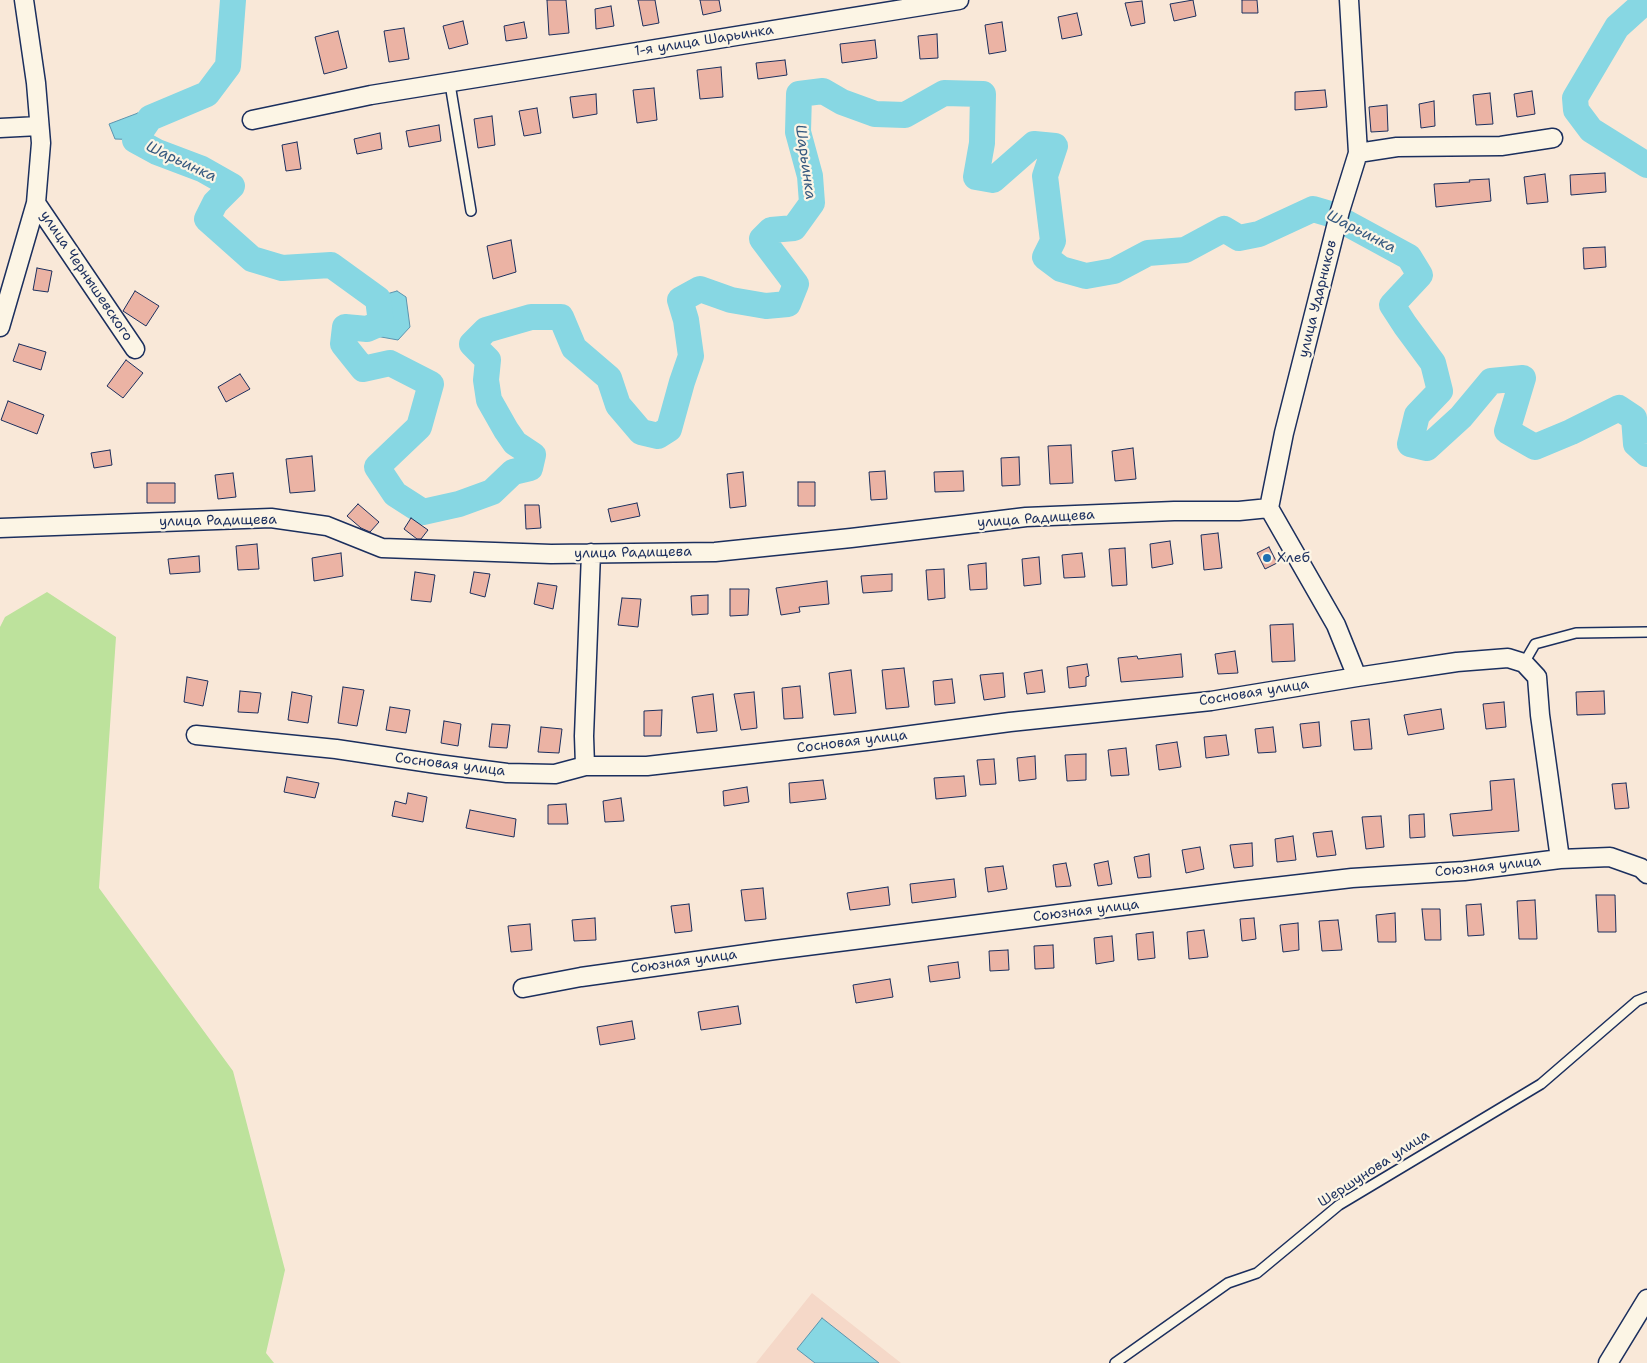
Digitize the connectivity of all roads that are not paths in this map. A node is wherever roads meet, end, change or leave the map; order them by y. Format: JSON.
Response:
{"nodes":[{"id":1,"x":24,"y":0,"type":"edge"},
{"id":2,"x":959,"y":0,"type":"edge"},
{"id":3,"x":1350,"y":0,"type":"edge"},
{"id":4,"x":450,"y":84,"type":"junction"},
{"id":5,"x":252,"y":120,"type":"dead end"},
{"id":6,"x":39,"y":126,"type":"junction"},
{"id":7,"x":0,"y":128,"type":"edge"},
{"id":8,"x":1553,"y":138,"type":"dead end"},
{"id":9,"x":1358,"y":153,"type":"junction"},
{"id":10,"x":36,"y":204,"type":"junction"},
{"id":11,"x":471,"y":211,"type":"dead end"},
{"id":12,"x":0,"y":326,"type":"edge"},
{"id":13,"x":135,"y":349,"type":"dead end"},
{"id":14,"x":1269,"y":508,"type":"junction"},
{"id":15,"x":0,"y":528,"type":"edge"},
{"id":16,"x":591,"y":553,"type":"junction"},
{"id":17,"x":1647,"y":632,"type":"edge"},
{"id":18,"x":1516,"y":660,"type":"junction"},
{"id":19,"x":1356,"y":677,"type":"junction"},
{"id":20,"x":196,"y":735,"type":"dead end"},
{"id":21,"x":585,"y":766,"type":"junction"},
{"id":22,"x":1560,"y":859,"type":"junction"},
{"id":23,"x":1647,"y":874,"type":"edge"},
{"id":24,"x":524,"y":988,"type":"dead end"},
{"id":25,"x":1647,"y":997,"type":"edge"},
{"id":26,"x":1647,"y":1299,"type":"edge"},
{"id":27,"x":1115,"y":1363,"type":"edge"},
{"id":28,"x":1608,"y":1363,"type":"edge"}],
"edges":[{"from":1,"to":6,"type":"street"},
{"from":2,"to":4,"type":"street","name":"1-я улица Шарьинка"},
{"from":3,"to":9,"type":"street","name":"улица Ударников"},
{"from":4,"to":5,"type":"street","name":"1-я улица Шарьинка"},
{"from":4,"to":11,"type":"lane"},
{"from":6,"to":7,"type":"street"},
{"from":6,"to":10,"type":"street"},
{"from":8,"to":9,"type":"street"},
{"from":9,"to":14,"type":"street","name":"улица Ударников"},
{"from":10,"to":12,"type":"street"},
{"from":10,"to":13,"type":"street","name":"улица Чернышевского"},
{"from":14,"to":16,"type":"street","name":"улица Радищева"},
{"from":14,"to":19,"type":"street"},
{"from":15,"to":16,"type":"street","name":"улица Радищева"},
{"from":16,"to":21,"type":"street"},
{"from":17,"to":18,"type":"lane"},
{"from":18,"to":19,"type":"street","name":"Сосновая улица"},
{"from":18,"to":22,"type":"street"},
{"from":19,"to":21,"type":"street","name":"Сосновая улица"},
{"from":20,"to":21,"type":"street","name":"Сосновая улица"},
{"from":22,"to":23,"type":"street","name":"Союзная улица"},
{"from":22,"to":24,"type":"street","name":"Союзная улица"},
{"from":25,"to":27,"type":"lane","name":"Шершунова улица"},
{"from":26,"to":28,"type":"street"}]}
